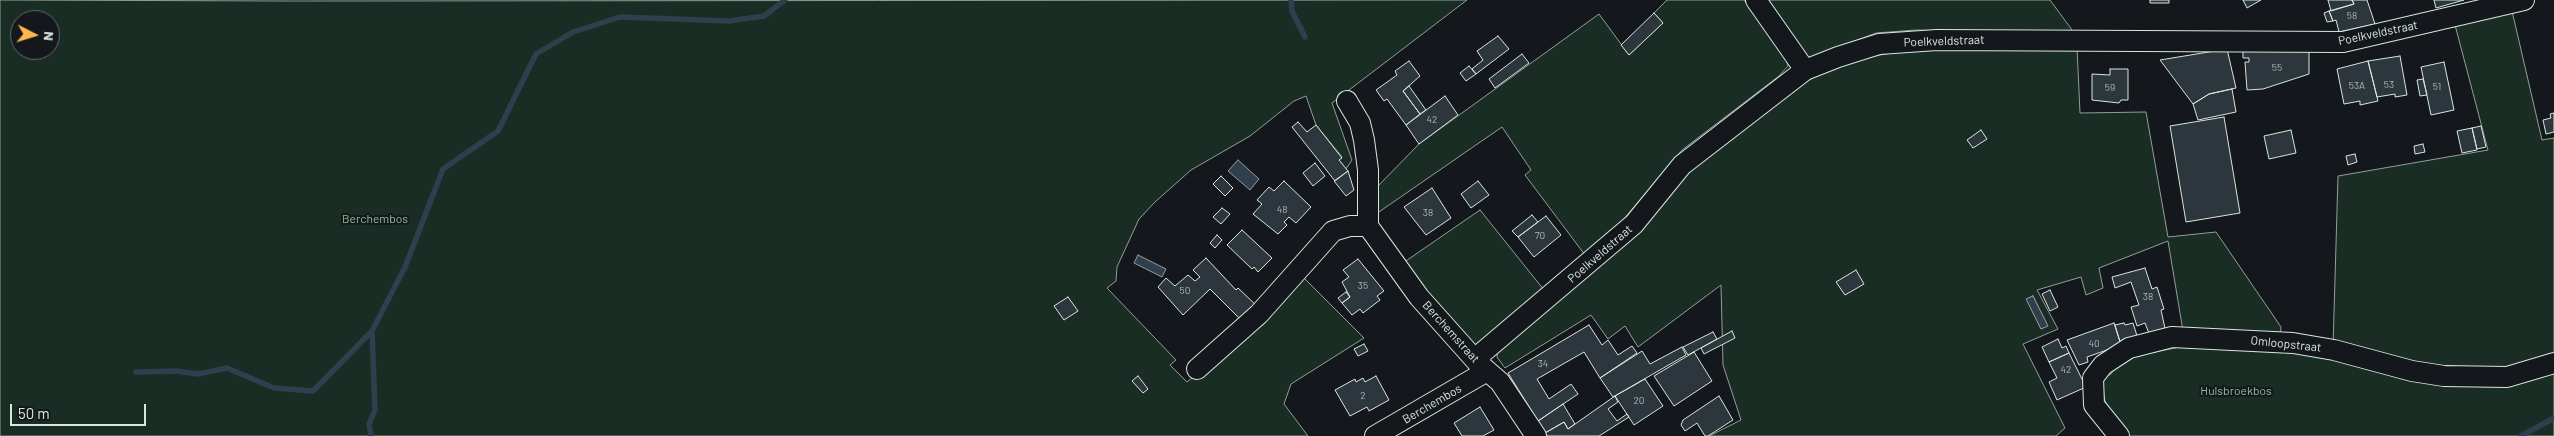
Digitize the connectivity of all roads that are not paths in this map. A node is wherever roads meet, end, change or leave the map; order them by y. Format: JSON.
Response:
{"nodes":[{"id":1,"x":1756,"y":0,"type":"edge"},
{"id":2,"x":2524,"y":0,"type":"edge"},
{"id":3,"x":1805,"y":70,"type":"junction"},
{"id":4,"x":1347,"y":100,"type":"dead end"},
{"id":5,"x":1368,"y":226,"type":"junction"},
{"id":6,"x":2554,"y":363,"type":"edge"},
{"id":7,"x":1482,"y":366,"type":"junction"},
{"id":8,"x":1197,"y":369,"type":"dead end"},
{"id":9,"x":1375,"y":436,"type":"edge"},
{"id":10,"x":1536,"y":436,"type":"edge"},
{"id":11,"x":2119,"y":436,"type":"edge"}],
"edges":[{"from":1,"to":3,"type":"street"},
{"from":2,"to":3,"type":"street","name":"Poelkveldstraat"},
{"from":3,"to":7,"type":"street","name":"Poelkveldstraat"},
{"from":4,"to":5,"type":"street"},
{"from":5,"to":7,"type":"street","name":"Berchemstraat"},
{"from":5,"to":8,"type":"street"},
{"from":6,"to":11,"type":"street","name":"Omloopstraat"},
{"from":7,"to":9,"type":"street","name":"Berchembos"},
{"from":7,"to":10,"type":"street","name":"Berchemstraat"}]}
